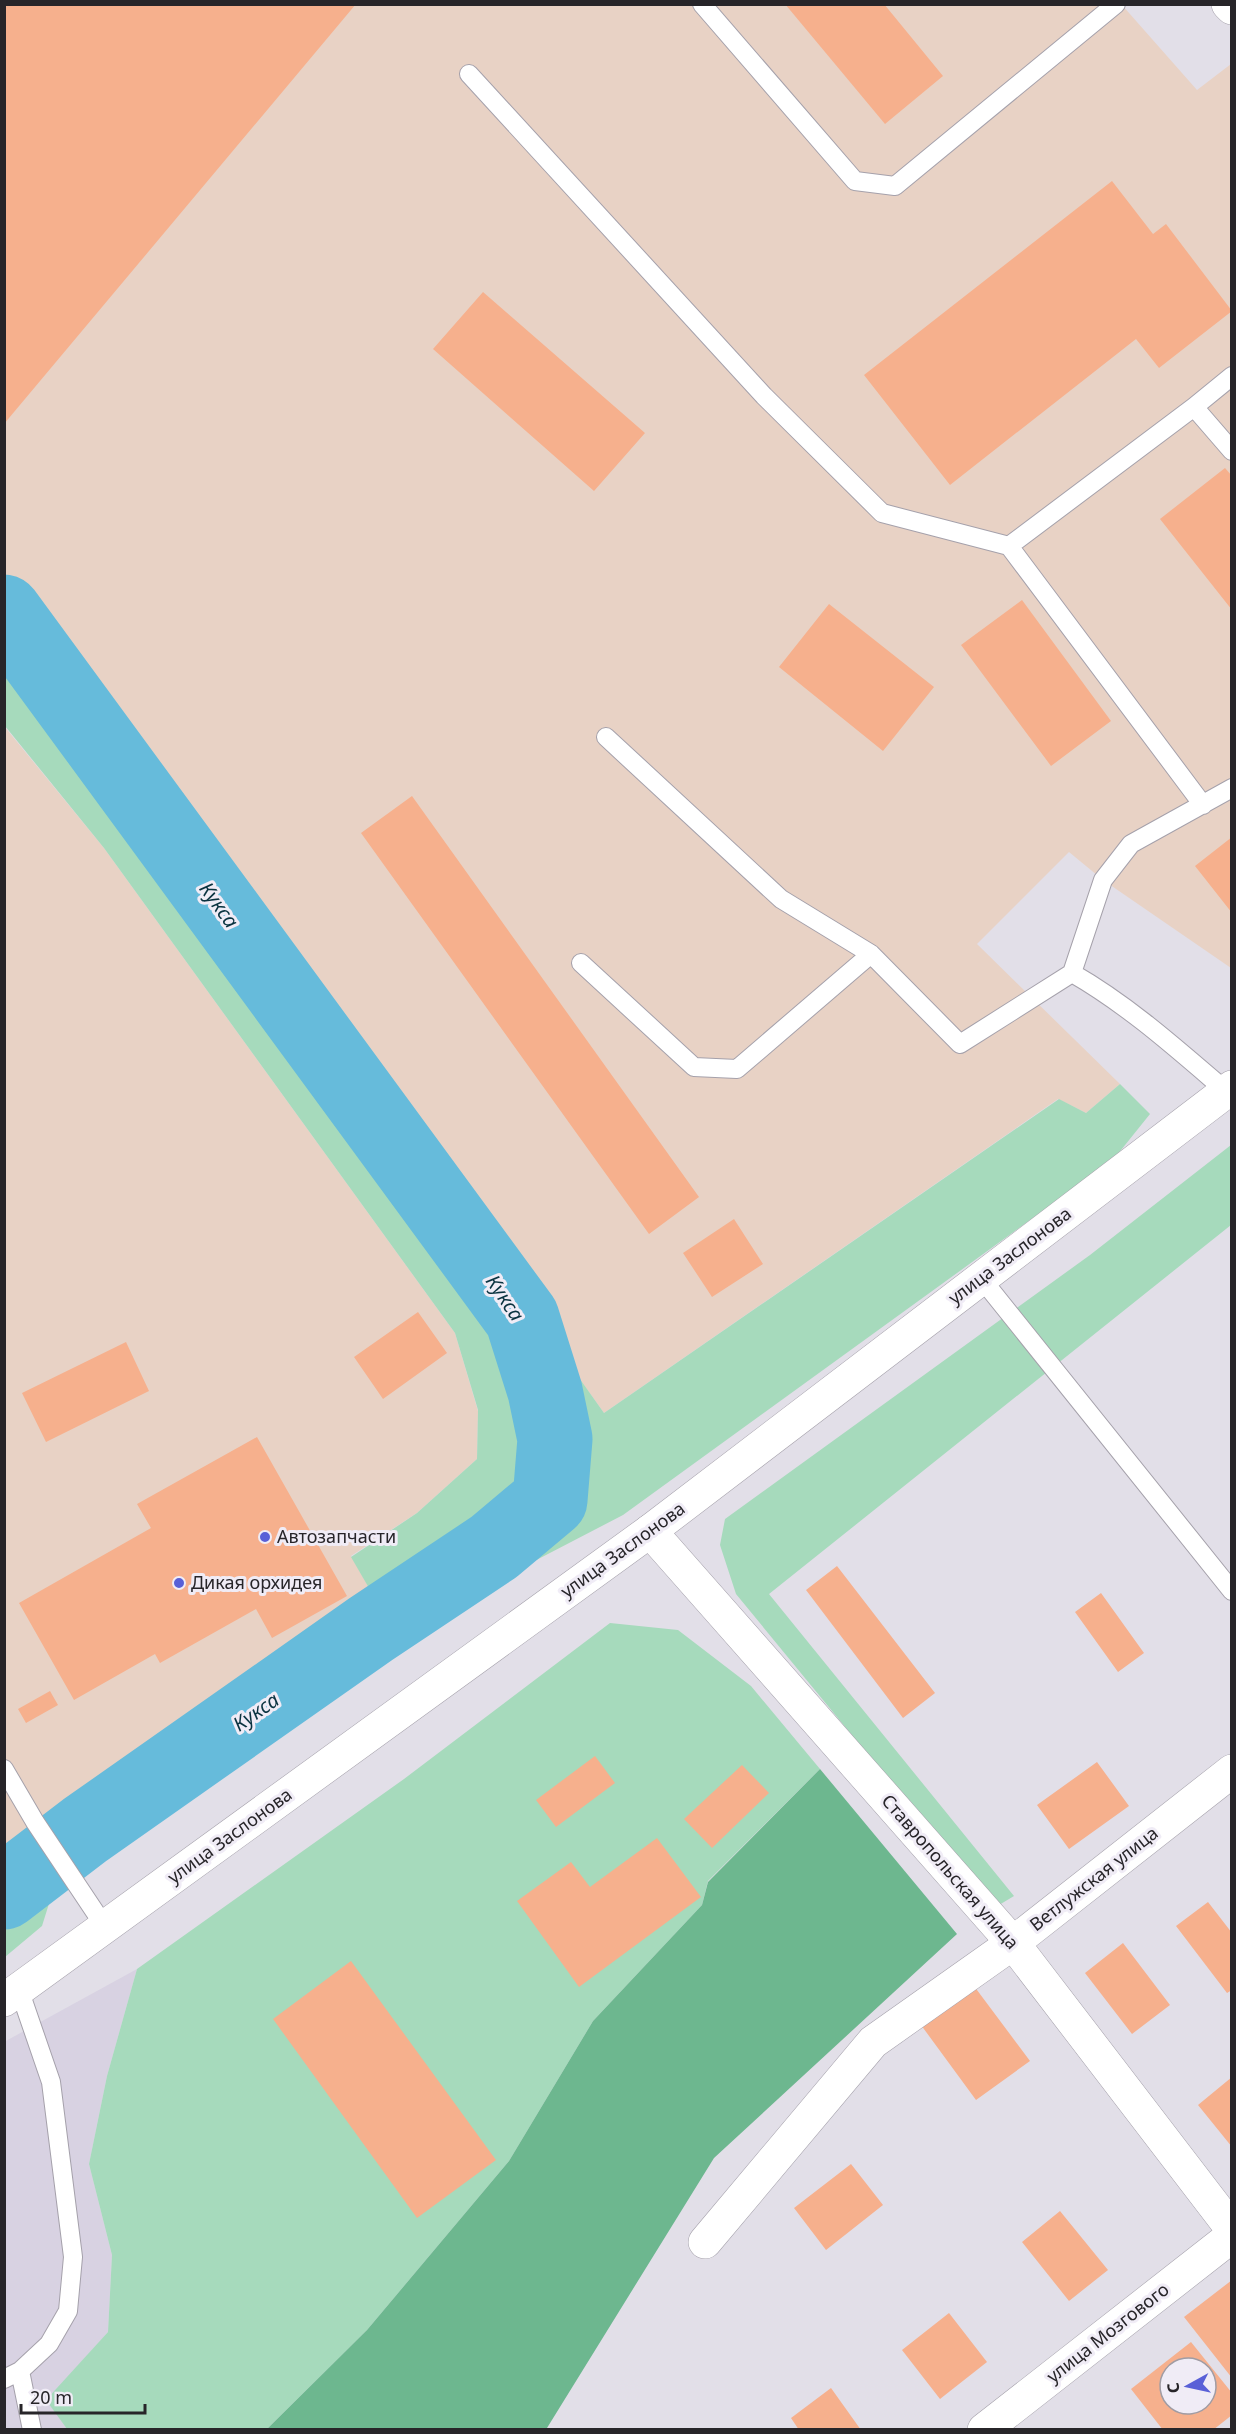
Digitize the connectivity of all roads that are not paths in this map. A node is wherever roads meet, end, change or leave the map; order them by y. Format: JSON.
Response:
{"nodes":[{"id":1,"x":702,"y":4,"type":"edge"},
{"id":2,"x":1116,"y":4,"type":"edge"},
{"id":3,"x":1228,"y":4,"type":"edge"},
{"id":4,"x":1232,"y":8,"type":"edge"},
{"id":5,"x":469,"y":74,"type":"dead end"},
{"id":6,"x":1232,"y":376,"type":"edge"},
{"id":7,"x":1194,"y":407,"type":"junction"},
{"id":8,"x":1232,"y":450,"type":"edge"},
{"id":9,"x":1009,"y":546,"type":"junction"},
{"id":10,"x":606,"y":737,"type":"dead end"},
{"id":11,"x":1232,"y":788,"type":"edge"},
{"id":12,"x":1203,"y":805,"type":"junction"},
{"id":13,"x":871,"y":954,"type":"junction"},
{"id":14,"x":581,"y":963,"type":"dead end"},
{"id":15,"x":1072,"y":973,"type":"junction"},
{"id":16,"x":1229,"y":1089,"type":"edge"},
{"id":17,"x":981,"y":1278,"type":"junction"},
{"id":18,"x":650,"y":1531,"type":"junction"},
{"id":19,"x":1232,"y":1591,"type":"edge"},
{"id":20,"x":4,"y":1769,"type":"edge"},
{"id":21,"x":1232,"y":1771,"type":"edge"},
{"id":22,"x":10,"y":1793,"type":"edge"},
{"id":23,"x":105,"y":1927,"type":"junction"},
{"id":24,"x":1013,"y":1943,"type":"junction"},
{"id":25,"x":12,"y":1995,"type":"edge"},
{"id":26,"x":1232,"y":2229,"type":"edge"},
{"id":27,"x":1232,"y":2236,"type":"edge"},
{"id":28,"x":705,"y":2242,"type":"dead end"},
{"id":29,"x":12,"y":2375,"type":"edge"},
{"id":30,"x":32,"y":2430,"type":"edge"},
{"id":31,"x":984,"y":2430,"type":"edge"}],
"edges":[{"from":1,"to":2,"type":"lane"},
{"from":3,"to":4,"type":"street"},
{"from":5,"to":9,"type":"lane"},
{"from":6,"to":7,"type":"lane"},
{"from":7,"to":8,"type":"lane"},
{"from":7,"to":9,"type":"lane"},
{"from":9,"to":12,"type":"lane"},
{"from":10,"to":13,"type":"lane"},
{"from":11,"to":12,"type":"lane"},
{"from":12,"to":15,"type":"lane"},
{"from":13,"to":14,"type":"lane"},
{"from":13,"to":15,"type":"lane"},
{"from":15,"to":16,"type":"lane"},
{"from":16,"to":17,"type":"street","name":"улица Заслонова"},
{"from":17,"to":18,"type":"street","name":"улица Заслонова"},
{"from":17,"to":19,"type":"lane"},
{"from":18,"to":23,"type":"street","name":"улица Заслонова"},
{"from":18,"to":24,"type":"street","name":"Ставропольская улица"},
{"from":20,"to":22,"type":"lane"},
{"from":21,"to":24,"type":"street","name":"Ветлужская улица"},
{"from":22,"to":23,"type":"lane"},
{"from":23,"to":25,"type":"street","name":"улица Заслонова"},
{"from":24,"to":26,"type":"street","name":"Ставропольская улица"},
{"from":24,"to":28,"type":"street","name":"Ветлужская улица"},
{"from":25,"to":29,"type":"lane"},
{"from":27,"to":31,"type":"street","name":"улица Мозгового"},
{"from":29,"to":30,"type":"lane"}]}
